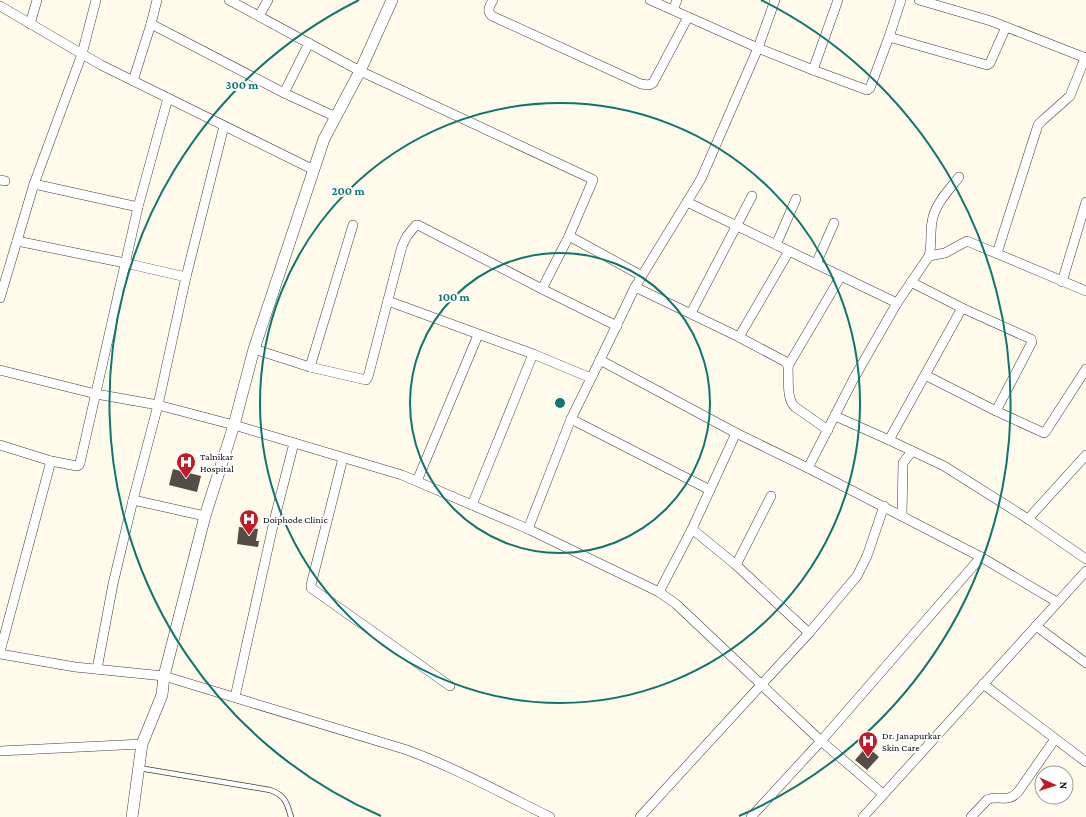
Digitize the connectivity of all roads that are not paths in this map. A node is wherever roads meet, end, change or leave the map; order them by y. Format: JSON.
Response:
{"nodes":[{"id":1,"x":37,"y":0,"type":"edge"},
{"id":2,"x":96,"y":0,"type":"edge"},
{"id":3,"x":157,"y":0,"type":"edge"},
{"id":4,"x":229,"y":0,"type":"edge"},
{"id":5,"x":268,"y":0,"type":"edge"},
{"id":6,"x":392,"y":0,"type":"edge"},
{"id":7,"x":493,"y":0,"type":"edge"},
{"id":8,"x":650,"y":0,"type":"edge"},
{"id":9,"x":677,"y":0,"type":"edge"},
{"id":10,"x":775,"y":0,"type":"edge"},
{"id":11,"x":838,"y":0,"type":"edge"},
{"id":12,"x":901,"y":0,"type":"edge"},
{"id":13,"x":919,"y":0,"type":"edge"},
{"id":14,"x":0,"y":6,"type":"edge"},
{"id":15,"x":673,"y":10,"type":"junction"},
{"id":16,"x":259,"y":16,"type":"junction"},
{"id":17,"x":688,"y":17,"type":"junction"},
{"id":18,"x":30,"y":24,"type":"junction"},
{"id":19,"x":151,"y":24,"type":"junction"},
{"id":20,"x":1006,"y":27,"type":"junction"},
{"id":21,"x":889,"y":37,"type":"junction"},
{"id":22,"x":309,"y":43,"type":"junction"},
{"id":23,"x":758,"y":48,"type":"junction"},
{"id":24,"x":82,"y":54,"type":"junction"},
{"id":25,"x":1085,"y":58,"type":"edge"},
{"id":26,"x":813,"y":70,"type":"junction"},
{"id":27,"x":360,"y":71,"type":"junction"},
{"id":28,"x":133,"y":81,"type":"junction"},
{"id":29,"x":284,"y":93,"type":"junction"},
{"id":30,"x":168,"y":98,"type":"junction"},
{"id":31,"x":336,"y":117,"type":"junction"},
{"id":32,"x":224,"y":126,"type":"junction"},
{"id":33,"x":314,"y":170,"type":"junction"},
{"id":34,"x":959,"y":177,"type":"dead end"},
{"id":35,"x":34,"y":184,"type":"junction"},
{"id":36,"x":752,"y":196,"type":"dead end"},
{"id":37,"x":796,"y":199,"type":"dead end"},
{"id":38,"x":687,"y":202,"type":"junction"},
{"id":39,"x":1086,"y":202,"type":"edge"},
{"id":40,"x":138,"y":207,"type":"junction"},
{"id":41,"x":834,"y":223,"type":"dead end"},
{"id":42,"x":354,"y":225,"type":"dead end"},
{"id":43,"x":736,"y":226,"type":"junction"},
{"id":44,"x":568,"y":236,"type":"junction"},
{"id":45,"x":17,"y":241,"type":"junction"},
{"id":46,"x":776,"y":245,"type":"junction"},
{"id":47,"x":789,"y":251,"type":"junction"},
{"id":48,"x":997,"y":253,"type":"junction"},
{"id":49,"x":929,"y":256,"type":"junction"},
{"id":50,"x":125,"y":263,"type":"junction"},
{"id":51,"x":816,"y":264,"type":"junction"},
{"id":52,"x":642,"y":276,"type":"junction"},
{"id":53,"x":841,"y":276,"type":"junction"},
{"id":54,"x":186,"y":277,"type":"junction"},
{"id":55,"x":911,"y":282,"type":"junction"},
{"id":56,"x":1062,"y":282,"type":"junction"},
{"id":57,"x":635,"y":287,"type":"junction"},
{"id":58,"x":542,"y":289,"type":"junction"},
{"id":59,"x":1086,"y":292,"type":"edge"},
{"id":60,"x":0,"y":298,"type":"edge"},
{"id":61,"x":388,"y":301,"type":"junction"},
{"id":62,"x":897,"y":303,"type":"junction"},
{"id":63,"x":962,"y":308,"type":"junction"},
{"id":64,"x":691,"y":313,"type":"junction"},
{"id":65,"x":617,"y":326,"type":"junction"},
{"id":66,"x":478,"y":335,"type":"junction"},
{"id":67,"x":739,"y":337,"type":"junction"},
{"id":68,"x":254,"y":349,"type":"junction"},
{"id":69,"x":533,"y":354,"type":"junction"},
{"id":70,"x":600,"y":360,"type":"junction"},
{"id":71,"x":788,"y":366,"type":"junction"},
{"id":72,"x":310,"y":367,"type":"junction"},
{"id":73,"x":1086,"y":369,"type":"edge"},
{"id":74,"x":0,"y":370,"type":"edge"},
{"id":75,"x":925,"y":375,"type":"junction"},
{"id":76,"x":591,"y":378,"type":"junction"},
{"id":77,"x":96,"y":394,"type":"junction"},
{"id":78,"x":158,"y":404,"type":"junction"},
{"id":79,"x":996,"y":411,"type":"junction"},
{"id":80,"x":835,"y":416,"type":"junction"},
{"id":81,"x":571,"y":419,"type":"junction"},
{"id":82,"x":234,"y":425,"type":"junction"},
{"id":83,"x":828,"y":430,"type":"junction"},
{"id":84,"x":736,"y":433,"type":"junction"},
{"id":85,"x":889,"y":440,"type":"junction"},
{"id":86,"x":294,"y":443,"type":"junction"},
{"id":87,"x":0,"y":445,"type":"edge"},
{"id":88,"x":912,"y":451,"type":"junction"},
{"id":89,"x":1086,"y":455,"type":"edge"},
{"id":90,"x":343,"y":458,"type":"junction"},
{"id":91,"x":51,"y":461,"type":"junction"},
{"id":92,"x":808,"y":468,"type":"junction"},
{"id":93,"x":416,"y":481,"type":"junction"},
{"id":94,"x":710,"y":490,"type":"junction"},
{"id":95,"x":771,"y":496,"type":"dead end"},
{"id":96,"x":133,"y":500,"type":"junction"},
{"id":97,"x":472,"y":505,"type":"junction"},
{"id":98,"x":884,"y":506,"type":"junction"},
{"id":99,"x":205,"y":516,"type":"junction"},
{"id":100,"x":902,"y":516,"type":"junction"},
{"id":101,"x":1028,"y":519,"type":"junction"},
{"id":102,"x":528,"y":529,"type":"junction"},
{"id":103,"x":692,"y":529,"type":"junction"},
{"id":104,"x":981,"y":556,"type":"junction"},
{"id":105,"x":1086,"y":559,"type":"edge"},
{"id":106,"x":736,"y":565,"type":"junction"},
{"id":107,"x":1086,"y":571,"type":"edge"},
{"id":108,"x":659,"y":592,"type":"junction"},
{"id":109,"x":1057,"y":602,"type":"junction"},
{"id":110,"x":1036,"y":626,"type":"junction"},
{"id":111,"x":809,"y":633,"type":"junction"},
{"id":112,"x":0,"y":653,"type":"edge"},
{"id":113,"x":1086,"y":663,"type":"edge"},
{"id":114,"x":97,"y":669,"type":"junction"},
{"id":115,"x":164,"y":676,"type":"junction"},
{"id":116,"x":762,"y":684,"type":"junction"},
{"id":117,"x":984,"y":684,"type":"junction"},
{"id":118,"x":450,"y":686,"type":"dead end"},
{"id":119,"x":235,"y":697,"type":"junction"},
{"id":120,"x":1055,"y":739,"type":"junction"},
{"id":121,"x":821,"y":741,"type":"junction"},
{"id":122,"x":142,"y":744,"type":"junction"},
{"id":123,"x":0,"y":751,"type":"edge"},
{"id":124,"x":1085,"y":759,"type":"edge"},
{"id":125,"x":139,"y":768,"type":"junction"},
{"id":126,"x":883,"y":794,"type":"junction"},
{"id":127,"x":132,"y":817,"type":"edge"},
{"id":128,"x":291,"y":817,"type":"edge"},
{"id":129,"x":550,"y":817,"type":"edge"},
{"id":130,"x":640,"y":817,"type":"edge"},
{"id":131,"x":751,"y":817,"type":"edge"},
{"id":132,"x":863,"y":817,"type":"edge"},
{"id":133,"x":971,"y":817,"type":"edge"}],
"edges":[{"from":1,"to":18,"type":"street"},
{"from":2,"to":24,"type":"street"},
{"from":3,"to":19,"type":"street"},
{"from":4,"to":16,"type":"street"},
{"from":5,"to":16,"type":"street"},
{"from":6,"to":27,"type":"street"},
{"from":7,"to":17,"type":"street"},
{"from":8,"to":15,"type":"street"},
{"from":9,"to":15,"type":"street"},
{"from":10,"to":23,"type":"street"},
{"from":11,"to":26,"type":"street"},
{"from":12,"to":21,"type":"street"},
{"from":13,"to":20,"type":"street"},
{"from":14,"to":18,"type":"street"},
{"from":15,"to":17,"type":"street"},
{"from":16,"to":22,"type":"street"},
{"from":17,"to":23,"type":"street"},
{"from":18,"to":24,"type":"street"},
{"from":19,"to":28,"type":"street"},
{"from":19,"to":29,"type":"street"},
{"from":20,"to":21,"type":"street"},
{"from":20,"to":25,"type":"street"},
{"from":21,"to":26,"type":"street"},
{"from":22,"to":27,"type":"street"},
{"from":22,"to":29,"type":"street"},
{"from":23,"to":26,"type":"street"},
{"from":23,"to":38,"type":"street"},
{"from":24,"to":28,"type":"street"},
{"from":24,"to":35,"type":"street"},
{"from":25,"to":48,"type":"street"},
{"from":27,"to":31,"type":"street"},
{"from":27,"to":44,"type":"street"},
{"from":28,"to":30,"type":"street"},
{"from":29,"to":31,"type":"street"},
{"from":30,"to":32,"type":"street"},
{"from":30,"to":40,"type":"street"},
{"from":31,"to":33,"type":"street"},
{"from":32,"to":33,"type":"street"},
{"from":32,"to":54,"type":"street"},
{"from":33,"to":68,"type":"street"},
{"from":34,"to":49,"type":"street"},
{"from":35,"to":40,"type":"street"},
{"from":35,"to":45,"type":"street"},
{"from":36,"to":43,"type":"street"},
{"from":37,"to":46,"type":"street"},
{"from":38,"to":43,"type":"street"},
{"from":38,"to":52,"type":"street"},
{"from":39,"to":56,"type":"street"},
{"from":40,"to":50,"type":"street"},
{"from":41,"to":51,"type":"street"},
{"from":42,"to":72,"type":"street"},
{"from":43,"to":46,"type":"street"},
{"from":43,"to":64,"type":"street"},
{"from":44,"to":52,"type":"street"},
{"from":44,"to":58,"type":"street"},
{"from":45,"to":50,"type":"street"},
{"from":45,"to":60,"type":"street"},
{"from":46,"to":47,"type":"street"},
{"from":47,"to":51,"type":"street"},
{"from":47,"to":67,"type":"street"},
{"from":48,"to":49,"type":"street"},
{"from":48,"to":56,"type":"street"},
{"from":49,"to":55,"type":"street"},
{"from":50,"to":54,"type":"street"},
{"from":50,"to":77,"type":"street"},
{"from":51,"to":53,"type":"street"},
{"from":52,"to":57,"type":"street"},
{"from":53,"to":62,"type":"street"},
{"from":53,"to":71,"type":"street"},
{"from":54,"to":78,"type":"street"},
{"from":55,"to":62,"type":"street"},
{"from":55,"to":63,"type":"street"},
{"from":56,"to":59,"type":"street"},
{"from":57,"to":64,"type":"street"},
{"from":57,"to":65,"type":"street"},
{"from":58,"to":61,"type":"street"},
{"from":58,"to":65,"type":"street"},
{"from":61,"to":66,"type":"street"},
{"from":61,"to":72,"type":"street"},
{"from":62,"to":80,"type":"street"},
{"from":63,"to":75,"type":"street"},
{"from":63,"to":79,"type":"street"},
{"from":64,"to":67,"type":"street"},
{"from":65,"to":70,"type":"street"},
{"from":66,"to":69,"type":"street"},
{"from":66,"to":93,"type":"street"},
{"from":67,"to":71,"type":"street"},
{"from":68,"to":72,"type":"street"},
{"from":68,"to":82,"type":"street"},
{"from":69,"to":76,"type":"street"},
{"from":69,"to":97,"type":"street"},
{"from":70,"to":76,"type":"street"},
{"from":70,"to":84,"type":"street"},
{"from":71,"to":83,"type":"street"},
{"from":73,"to":79,"type":"street"},
{"from":74,"to":77,"type":"street"},
{"from":75,"to":79,"type":"street"},
{"from":75,"to":85,"type":"street"},
{"from":76,"to":81,"type":"street"},
{"from":77,"to":78,"type":"street"},
{"from":77,"to":91,"type":"street"},
{"from":78,"to":82,"type":"street"},
{"from":78,"to":96,"type":"street"},
{"from":80,"to":83,"type":"street"},
{"from":80,"to":85,"type":"street"},
{"from":81,"to":94,"type":"street"},
{"from":81,"to":102,"type":"street"},
{"from":82,"to":86,"type":"street"},
{"from":82,"to":99,"type":"street"},
{"from":83,"to":92,"type":"street"},
{"from":84,"to":92,"type":"street"},
{"from":84,"to":94,"type":"street"},
{"from":85,"to":88,"type":"street"},
{"from":86,"to":90,"type":"street"},
{"from":86,"to":119,"type":"street"},
{"from":87,"to":91,"type":"street"},
{"from":88,"to":100,"type":"street"},
{"from":88,"to":101,"type":"street"},
{"from":89,"to":101,"type":"street"},
{"from":90,"to":93,"type":"street"},
{"from":90,"to":118,"type":"street"},
{"from":91,"to":112,"type":"street"},
{"from":92,"to":98,"type":"street"},
{"from":93,"to":97,"type":"street"},
{"from":94,"to":103,"type":"street"},
{"from":95,"to":106,"type":"street"},
{"from":96,"to":99,"type":"street"},
{"from":96,"to":114,"type":"street"},
{"from":97,"to":102,"type":"street"},
{"from":98,"to":100,"type":"street"},
{"from":98,"to":111,"type":"street"},
{"from":99,"to":115,"type":"street"},
{"from":100,"to":104,"type":"street"},
{"from":101,"to":105,"type":"street"},
{"from":102,"to":108,"type":"street"},
{"from":103,"to":106,"type":"street"},
{"from":103,"to":108,"type":"street"},
{"from":104,"to":109,"type":"street"},
{"from":104,"to":121,"type":"street"},
{"from":106,"to":111,"type":"street"},
{"from":107,"to":109,"type":"street"},
{"from":108,"to":116,"type":"street"},
{"from":109,"to":110,"type":"street"},
{"from":110,"to":113,"type":"street"},
{"from":110,"to":117,"type":"street"},
{"from":111,"to":116,"type":"street"},
{"from":112,"to":114,"type":"street"},
{"from":114,"to":115,"type":"street"},
{"from":115,"to":119,"type":"street"},
{"from":115,"to":122,"type":"street"},
{"from":116,"to":121,"type":"street"},
{"from":116,"to":130,"type":"street"},
{"from":117,"to":120,"type":"street"},
{"from":117,"to":126,"type":"street"},
{"from":119,"to":129,"type":"street"},
{"from":120,"to":124,"type":"street"},
{"from":120,"to":133,"type":"street"},
{"from":121,"to":126,"type":"street"},
{"from":121,"to":131,"type":"street"},
{"from":122,"to":123,"type":"street"},
{"from":122,"to":125,"type":"street"},
{"from":125,"to":127,"type":"street"},
{"from":125,"to":128,"type":"lane"},
{"from":126,"to":132,"type":"street"}]}
